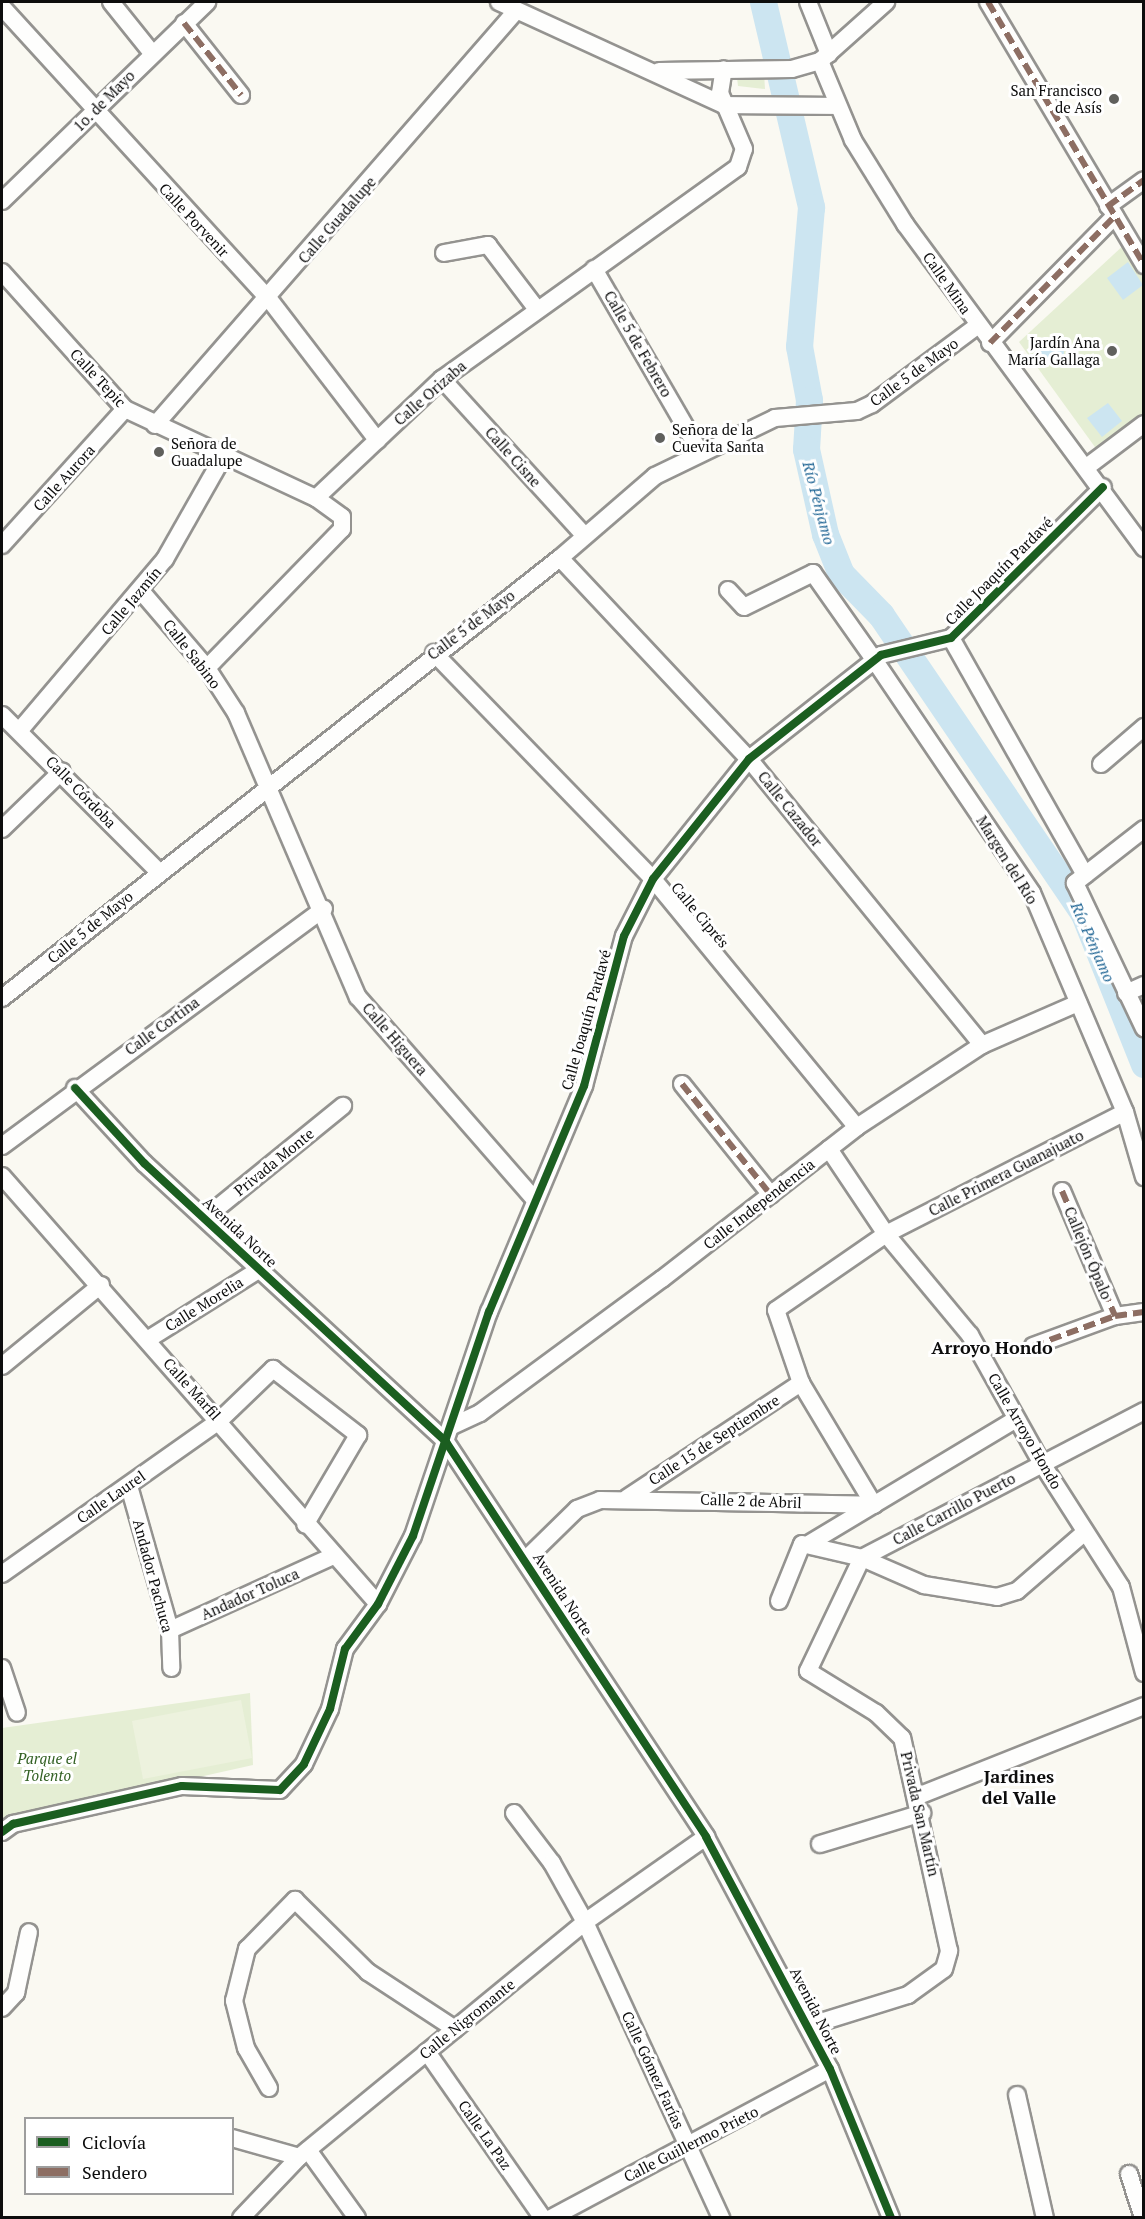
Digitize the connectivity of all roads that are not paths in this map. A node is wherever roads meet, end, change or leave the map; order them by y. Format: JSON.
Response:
{"nodes":[{"id":1,"x":111,"y":2,"type":"edge"},
{"id":2,"x":207,"y":2,"type":"edge"},
{"id":3,"x":498,"y":2,"type":"edge"},
{"id":4,"x":808,"y":2,"type":"edge"},
{"id":5,"x":886,"y":2,"type":"edge"},
{"id":6,"x":988,"y":2,"type":"edge"},
{"id":7,"x":2,"y":7,"type":"edge"},
{"id":8,"x":514,"y":12,"type":"junction"},
{"id":9,"x":184,"y":23,"type":"junction"},
{"id":10,"x":152,"y":53,"type":"junction"},
{"id":11,"x":824,"y":57,"type":"junction"},
{"id":12,"x":731,"y":69,"type":"junction"},
{"id":13,"x":656,"y":71,"type":"junction"},
{"id":14,"x":241,"y":94,"type":"dead end"},
{"id":15,"x":724,"y":105,"type":"junction"},
{"id":16,"x":836,"y":106,"type":"junction"},
{"id":17,"x":94,"y":112,"type":"junction"},
{"id":18,"x":1143,"y":180,"type":"edge"},
{"id":19,"x":2,"y":201,"type":"edge"},
{"id":20,"x":1112,"y":211,"type":"junction"},
{"id":21,"x":444,"y":253,"type":"dead end"},
{"id":22,"x":1143,"y":265,"type":"edge"},
{"id":23,"x":594,"y":268,"type":"junction"},
{"id":24,"x":2,"y":272,"type":"edge"},
{"id":25,"x":269,"y":299,"type":"junction"},
{"id":26,"x":536,"y":308,"type":"junction"},
{"id":27,"x":977,"y":326,"type":"junction"},
{"id":28,"x":990,"y":343,"type":"junction"},
{"id":29,"x":442,"y":379,"type":"junction"},
{"id":30,"x":125,"y":409,"type":"junction"},
{"id":31,"x":155,"y":424,"type":"junction"},
{"id":32,"x":1143,"y":424,"type":"edge"},
{"id":33,"x":377,"y":440,"type":"junction"},
{"id":34,"x":700,"y":452,"type":"junction"},
{"id":35,"x":223,"y":458,"type":"junction"},
{"id":36,"x":1088,"y":466,"type":"junction"},
{"id":37,"x":1103,"y":487,"type":"junction"},
{"id":38,"x":316,"y":498,"type":"junction"},
{"id":39,"x":584,"y":535,"type":"junction"},
{"id":40,"x":2,"y":545,"type":"edge"},
{"id":41,"x":1143,"y":548,"type":"edge"},
{"id":42,"x":560,"y":558,"type":"junction"},
{"id":43,"x":728,"y":590,"type":"dead end"},
{"id":44,"x":141,"y":591,"type":"junction"},
{"id":45,"x":951,"y":638,"type":"junction"},
{"id":46,"x":434,"y":653,"type":"junction"},
{"id":47,"x":878,"y":658,"type":"junction"},
{"id":48,"x":207,"y":668,"type":"junction"},
{"id":49,"x":2,"y":715,"type":"edge"},
{"id":50,"x":1143,"y":727,"type":"edge"},
{"id":51,"x":20,"y":730,"type":"junction"},
{"id":52,"x":749,"y":759,"type":"junction"},
{"id":53,"x":1101,"y":764,"type":"dead end"},
{"id":54,"x":62,"y":771,"type":"junction"},
{"id":55,"x":266,"y":787,"type":"junction"},
{"id":56,"x":2,"y":829,"type":"edge"},
{"id":57,"x":1143,"y":829,"type":"edge"},
{"id":58,"x":159,"y":872,"type":"junction"},
{"id":59,"x":653,"y":879,"type":"junction"},
{"id":60,"x":1080,"y":879,"type":"junction"},
{"id":61,"x":324,"y":909,"type":"junction"},
{"id":62,"x":1143,"y":985,"type":"edge"},
{"id":63,"x":1126,"y":993,"type":"junction"},
{"id":64,"x":2,"y":998,"type":"edge"},
{"id":65,"x":1078,"y":1003,"type":"junction"},
{"id":66,"x":1143,"y":1028,"type":"edge"},
{"id":67,"x":982,"y":1045,"type":"junction"},
{"id":68,"x":682,"y":1084,"type":"dead end"},
{"id":69,"x":75,"y":1088,"type":"junction"},
{"id":70,"x":343,"y":1106,"type":"dead end"},
{"id":71,"x":1125,"y":1112,"type":"junction"},
{"id":72,"x":857,"y":1127,"type":"junction"},
{"id":73,"x":2,"y":1146,"type":"edge"},
{"id":74,"x":829,"y":1149,"type":"junction"},
{"id":75,"x":2,"y":1176,"type":"edge"},
{"id":76,"x":1143,"y":1177,"type":"edge"},
{"id":77,"x":1062,"y":1191,"type":"dead end"},
{"id":78,"x":771,"y":1195,"type":"junction"},
{"id":79,"x":535,"y":1200,"type":"junction"},
{"id":80,"x":205,"y":1218,"type":"junction"},
{"id":81,"x":886,"y":1234,"type":"junction"},
{"id":82,"x":260,"y":1269,"type":"junction"},
{"id":83,"x":101,"y":1285,"type":"junction"},
{"id":84,"x":1143,"y":1312,"type":"edge"},
{"id":85,"x":1115,"y":1316,"type":"junction"},
{"id":86,"x":147,"y":1340,"type":"junction"},
{"id":87,"x":1033,"y":1346,"type":"dead end"},
{"id":88,"x":2,"y":1366,"type":"edge"},
{"id":89,"x":801,"y":1383,"type":"junction"},
{"id":90,"x":1143,"y":1411,"type":"edge"},
{"id":91,"x":1016,"y":1419,"type":"junction"},
{"id":92,"x":220,"y":1420,"type":"junction"},
{"id":93,"x":452,"y":1425,"type":"junction"},
{"id":94,"x":446,"y":1442,"type":"junction"},
{"id":95,"x":1041,"y":1462,"type":"junction"},
{"id":96,"x":129,"y":1485,"type":"junction"},
{"id":97,"x":627,"y":1498,"type":"junction"},
{"id":98,"x":874,"y":1505,"type":"junction"},
{"id":99,"x":305,"y":1525,"type":"junction"},
{"id":100,"x":1085,"y":1532,"type":"junction"},
{"id":101,"x":806,"y":1544,"type":"junction"},
{"id":102,"x":331,"y":1557,"type":"junction"},
{"id":103,"x":862,"y":1558,"type":"junction"},
{"id":104,"x":525,"y":1560,"type":"junction"},
{"id":105,"x":2,"y":1574,"type":"edge"},
{"id":106,"x":779,"y":1601,"type":"dead end"},
{"id":107,"x":378,"y":1604,"type":"junction"},
{"id":108,"x":170,"y":1630,"type":"junction"},
{"id":109,"x":2,"y":1668,"type":"edge"},
{"id":110,"x":171,"y":1668,"type":"dead end"},
{"id":111,"x":1143,"y":1673,"type":"edge"},
{"id":112,"x":1143,"y":1706,"type":"edge"},
{"id":113,"x":17,"y":1713,"type":"dead end"},
{"id":114,"x":918,"y":1796,"type":"junction"},
{"id":115,"x":514,"y":1813,"type":"dead end"},
{"id":116,"x":922,"y":1813,"type":"junction"},
{"id":117,"x":2,"y":1832,"type":"edge"},
{"id":118,"x":706,"y":1837,"type":"junction"},
{"id":119,"x":820,"y":1844,"type":"dead end"},
{"id":120,"x":585,"y":1922,"type":"junction"},
{"id":121,"x":29,"y":1932,"type":"dead end"},
{"id":122,"x":2,"y":2008,"type":"edge"},
{"id":123,"x":808,"y":2026,"type":"junction"},
{"id":124,"x":455,"y":2029,"type":"junction"},
{"id":125,"x":428,"y":2052,"type":"junction"},
{"id":126,"x":830,"y":2069,"type":"junction"},
{"id":127,"x":269,"y":2088,"type":"dead end"},
{"id":128,"x":1017,"y":2095,"type":"dead end"},
{"id":129,"x":234,"y":2138,"type":"edge"},
{"id":130,"x":689,"y":2147,"type":"junction"},
{"id":131,"x":304,"y":2153,"type":"junction"},
{"id":132,"x":1129,"y":2174,"type":"dead end"},
{"id":133,"x":241,"y":2217,"type":"edge"},
{"id":134,"x":357,"y":2217,"type":"edge"},
{"id":135,"x":543,"y":2217,"type":"edge"},
{"id":136,"x":551,"y":2217,"type":"edge"},
{"id":137,"x":721,"y":2217,"type":"edge"},
{"id":138,"x":891,"y":2217,"type":"edge"},
{"id":139,"x":1045,"y":2217,"type":"edge"},
{"id":140,"x":1143,"y":2217,"type":"edge"}],
"edges":[{"from":1,"to":10,"type":"street"},
{"from":2,"to":9,"type":"street","name":"1o. de Mayo"},
{"from":3,"to":8,"type":"street"},
{"from":4,"to":11,"type":"street","name":"Calle Mina"},
{"from":5,"to":11,"type":"street"},
{"from":6,"to":20,"type":"street"},
{"from":7,"to":17,"type":"street","name":"Calle Porvenir"},
{"from":8,"to":13,"type":"street"},
{"from":8,"to":25,"type":"street","name":"Calle Guadalupe"},
{"from":9,"to":10,"type":"street","name":"1o. de Mayo"},
{"from":9,"to":14,"type":"street"},
{"from":10,"to":17,"type":"street","name":"1o. de Mayo"},
{"from":11,"to":12,"type":"street"},
{"from":11,"to":16,"type":"street","name":"Calle Mina"},
{"from":12,"to":13,"type":"street"},
{"from":12,"to":15,"type":"street"},
{"from":13,"to":15,"type":"street"},
{"from":15,"to":16,"type":"street"},
{"from":15,"to":23,"type":"street","name":"Calle Orizaba"},
{"from":16,"to":27,"type":"street","name":"Calle Mina"},
{"from":17,"to":19,"type":"street","name":"1o. de Mayo"},
{"from":17,"to":25,"type":"street","name":"Calle Porvenir"},
{"from":18,"to":20,"type":"street"},
{"from":20,"to":22,"type":"street"},
{"from":20,"to":28,"type":"street"},
{"from":21,"to":26,"type":"street"},
{"from":23,"to":26,"type":"street","name":"Calle Orizaba"},
{"from":23,"to":34,"type":"street","name":"Calle 5 de Febrero"},
{"from":24,"to":30,"type":"street","name":"Calle Tepic"},
{"from":25,"to":31,"type":"street","name":"Calle Guadalupe"},
{"from":25,"to":33,"type":"street","name":"Calle Porvenir"},
{"from":26,"to":29,"type":"street","name":"Calle Orizaba"},
{"from":27,"to":28,"type":"street","name":"Calle Mina"},
{"from":27,"to":34,"type":"street","name":"Calle 5 de Mayo"},
{"from":28,"to":36,"type":"street","name":"Calle Mina"},
{"from":29,"to":33,"type":"street","name":"Calle Orizaba"},
{"from":29,"to":39,"type":"street","name":"Calle Cisne"},
{"from":30,"to":31,"type":"street","name":"Calle Tepic"},
{"from":30,"to":40,"type":"street","name":"Calle Aurora"},
{"from":31,"to":35,"type":"street","name":"Calle Tepic"},
{"from":32,"to":36,"type":"street"},
{"from":33,"to":38,"type":"street","name":"Calle Orizaba"},
{"from":34,"to":39,"type":"street","name":"Calle 5 de Mayo"},
{"from":35,"to":38,"type":"street","name":"Calle Tepic"},
{"from":35,"to":44,"type":"street","name":"Calle Jazmín"},
{"from":36,"to":37,"type":"street","name":"Calle Mina"},
{"from":37,"to":41,"type":"street","name":"Calle Mina"},
{"from":37,"to":45,"type":"street","name":"Calle Joaquín Pardavé"},
{"from":38,"to":48,"type":"street"},
{"from":39,"to":42,"type":"street","name":"Calle 5 de Mayo"},
{"from":42,"to":46,"type":"street","name":"Calle 5 de Mayo"},
{"from":42,"to":52,"type":"street","name":"Calle Cazador"},
{"from":43,"to":47,"type":"street","name":"Margen del Río"},
{"from":44,"to":48,"type":"street","name":"Calle Sabino"},
{"from":44,"to":51,"type":"street","name":"Calle Jazmín"},
{"from":45,"to":47,"type":"street","name":"Calle Joaquín Pardavé"},
{"from":45,"to":60,"type":"street"},
{"from":46,"to":55,"type":"street","name":"Calle 5 de Mayo"},
{"from":46,"to":59,"type":"street","name":"Calle Ciprés"},
{"from":47,"to":52,"type":"street","name":"Calle Joaquín Pardavé"},
{"from":47,"to":65,"type":"street","name":"Margen del Río"},
{"from":48,"to":55,"type":"street","name":"Calle Sabino"},
{"from":49,"to":51,"type":"street","name":"Calle Córdoba"},
{"from":50,"to":53,"type":"street"},
{"from":51,"to":54,"type":"street","name":"Calle Córdoba"},
{"from":52,"to":59,"type":"street","name":"Calle Joaquín Pardavé"},
{"from":52,"to":67,"type":"street","name":"Calle Cazador"},
{"from":54,"to":56,"type":"street"},
{"from":54,"to":58,"type":"street","name":"Calle Córdoba"},
{"from":55,"to":58,"type":"street","name":"Calle 5 de Mayo"},
{"from":55,"to":61,"type":"street","name":"Calle Higuera"},
{"from":57,"to":60,"type":"street"},
{"from":58,"to":64,"type":"street","name":"Calle 5 de Mayo"},
{"from":59,"to":72,"type":"street","name":"Calle Ciprés"},
{"from":59,"to":79,"type":"street","name":"Calle Joaquín Pardavé"},
{"from":60,"to":63,"type":"street"},
{"from":61,"to":69,"type":"street","name":"Calle Cortina"},
{"from":61,"to":79,"type":"street","name":"Calle Higuera"},
{"from":62,"to":63,"type":"street"},
{"from":63,"to":66,"type":"street"},
{"from":65,"to":67,"type":"street","name":"Calle Independencia"},
{"from":65,"to":71,"type":"street","name":"Margen del Río"},
{"from":67,"to":72,"type":"street","name":"Calle Independencia"},
{"from":68,"to":78,"type":"street"},
{"from":69,"to":73,"type":"street","name":"Calle Cortina"},
{"from":69,"to":80,"type":"street","name":"Avenida Norte"},
{"from":70,"to":80,"type":"street","name":"Privada Monte"},
{"from":71,"to":76,"type":"street","name":"Margen del Río"},
{"from":71,"to":81,"type":"street","name":"Calle Primera Guanajuato"},
{"from":72,"to":74,"type":"street","name":"Calle Independencia"},
{"from":74,"to":78,"type":"street","name":"Calle Independencia"},
{"from":74,"to":81,"type":"street","name":"Calle Arroyo Hondo"},
{"from":75,"to":83,"type":"street","name":"Calle Marfil"},
{"from":77,"to":85,"type":"street","name":"Callejón Ópalo"},
{"from":78,"to":93,"type":"street","name":"Calle Independencia"},
{"from":79,"to":93,"type":"street","name":"Calle Joaquín Pardavé"},
{"from":80,"to":82,"type":"street","name":"Avenida Norte"},
{"from":81,"to":89,"type":"street","name":"Calle Primera Guanajuato"},
{"from":81,"to":91,"type":"street","name":"Calle Arroyo Hondo"},
{"from":82,"to":86,"type":"street","name":"Calle Morelia"},
{"from":82,"to":94,"type":"street","name":"Avenida Norte"},
{"from":83,"to":86,"type":"street","name":"Calle Marfil"},
{"from":83,"to":88,"type":"street"},
{"from":84,"to":85,"type":"street"},
{"from":85,"to":87,"type":"street"},
{"from":86,"to":92,"type":"street","name":"Calle Marfil"},
{"from":89,"to":97,"type":"street","name":"Calle 15 de Septiembre"},
{"from":89,"to":98,"type":"street"},
{"from":90,"to":95,"type":"street","name":"Calle Carrillo Puerto"},
{"from":91,"to":95,"type":"street","name":"Calle Arroyo Hondo"},
{"from":91,"to":98,"type":"street"},
{"from":92,"to":96,"type":"street","name":"Calle Laurel"},
{"from":92,"to":99,"type":"street","name":"Calle Marfil"},
{"from":92,"to":99,"type":"street","name":"Calle Laurel"},
{"from":93,"to":94,"type":"street","name":"Calle Joaquín Pardavé"},
{"from":94,"to":104,"type":"street","name":"Avenida Norte"},
{"from":94,"to":107,"type":"street","name":"Calle Joaquín Pardavé"},
{"from":95,"to":100,"type":"street","name":"Calle Arroyo Hondo"},
{"from":95,"to":103,"type":"street","name":"Calle Carrillo Puerto"},
{"from":96,"to":105,"type":"street","name":"Calle Laurel"},
{"from":96,"to":108,"type":"street","name":"Andador Pachuca"},
{"from":97,"to":98,"type":"street","name":"Calle 2 de Abril"},
{"from":97,"to":104,"type":"street"},
{"from":98,"to":101,"type":"street"},
{"from":99,"to":102,"type":"street","name":"Calle Marfil"},
{"from":100,"to":103,"type":"street"},
{"from":100,"to":111,"type":"street","name":"Calle Arroyo Hondo"},
{"from":101,"to":103,"type":"street"},
{"from":101,"to":106,"type":"street"},
{"from":102,"to":107,"type":"street","name":"Calle Marfil"},
{"from":102,"to":108,"type":"street","name":"Andador Toluca"},
{"from":103,"to":114,"type":"street","name":"Privada San Martín"},
{"from":104,"to":118,"type":"street","name":"Avenida Norte"},
{"from":107,"to":117,"type":"street","name":"Calle Joaquín Pardavé"},
{"from":108,"to":110,"type":"street","name":"Andador Pachuca"},
{"from":109,"to":113,"type":"street"},
{"from":112,"to":114,"type":"street"},
{"from":114,"to":116,"type":"street","name":"Privada San Martín"},
{"from":115,"to":120,"type":"street","name":"Calle Gómez Farías"},
{"from":116,"to":119,"type":"street"},
{"from":116,"to":123,"type":"street","name":"Privada San Martín"},
{"from":118,"to":120,"type":"street","name":"Calle Nigromante"},
{"from":118,"to":123,"type":"street","name":"Avenida Norte"},
{"from":120,"to":124,"type":"street","name":"Calle Nigromante"},
{"from":120,"to":130,"type":"street","name":"Calle Gómez Farías"},
{"from":121,"to":122,"type":"street"},
{"from":123,"to":126,"type":"street","name":"Avenida Norte"},
{"from":124,"to":125,"type":"street","name":"Calle Nigromante"},
{"from":124,"to":127,"type":"street"},
{"from":125,"to":131,"type":"street","name":"Calle Nigromante"},
{"from":125,"to":135,"type":"street","name":"Calle La Paz"},
{"from":126,"to":130,"type":"street","name":"Calle Guillermo Prieto"},
{"from":126,"to":138,"type":"street","name":"Avenida Norte"},
{"from":128,"to":139,"type":"street"},
{"from":129,"to":131,"type":"street"},
{"from":130,"to":136,"type":"street","name":"Calle Guillermo Prieto"},
{"from":130,"to":137,"type":"street","name":"Calle Gómez Farías"},
{"from":131,"to":133,"type":"street","name":"Calle Nigromante"},
{"from":131,"to":134,"type":"street"},
{"from":132,"to":140,"type":"street"}]}
